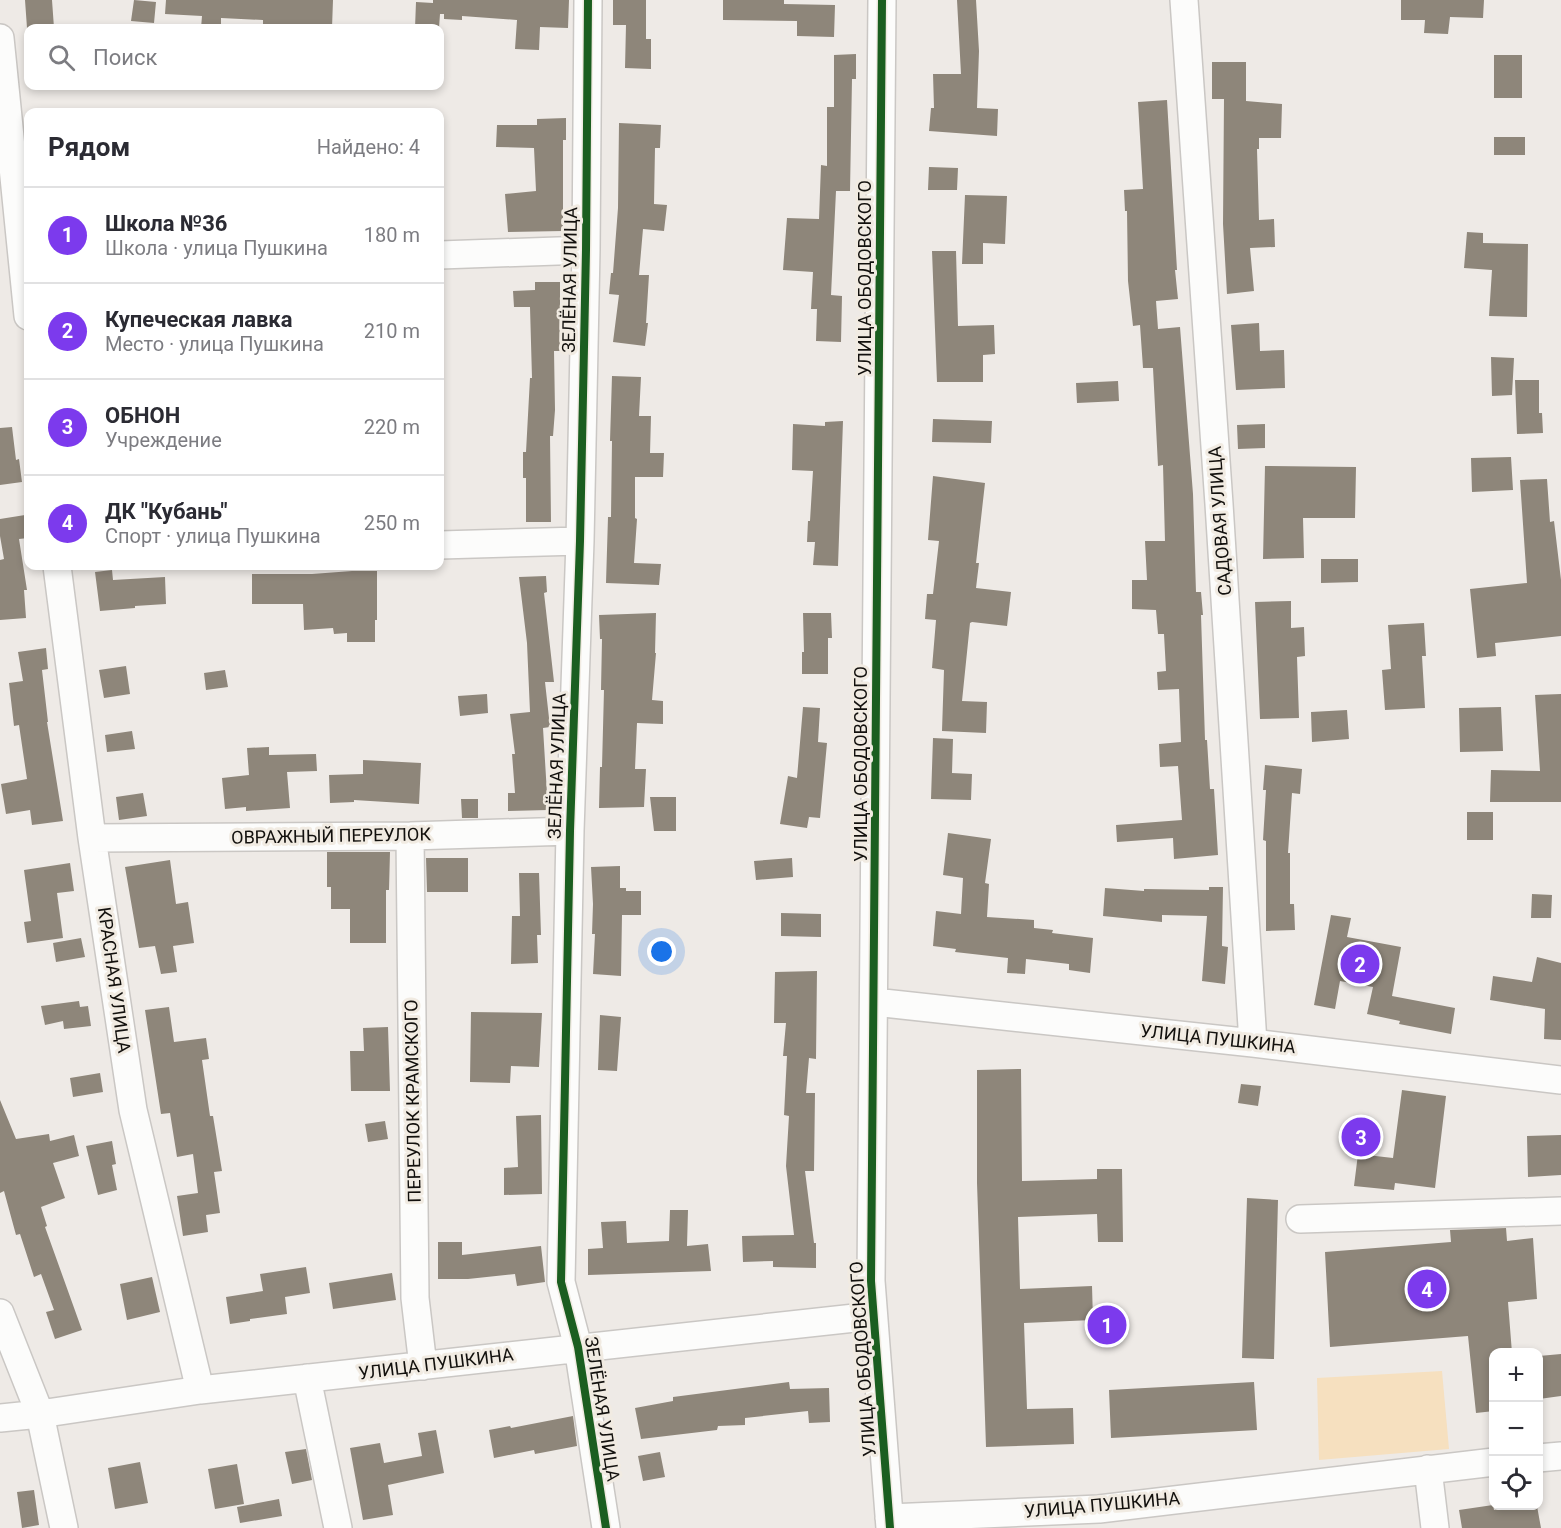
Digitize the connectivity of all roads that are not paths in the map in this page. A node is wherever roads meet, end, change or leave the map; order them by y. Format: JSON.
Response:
{"nodes":[{"id":1,"x":588,"y":0,"type":"edge"},
{"id":2,"x":882,"y":0,"type":"edge"},
{"id":3,"x":1184,"y":0,"type":"edge"},
{"id":4,"x":0,"y":38,"type":"edge"},
{"id":5,"x":586,"y":250,"type":"junction"},
{"id":6,"x":24,"y":253,"type":"edge"},
{"id":7,"x":444,"y":255,"type":"edge"},
{"id":8,"x":580,"y":541,"type":"junction"},
{"id":9,"x":444,"y":545,"type":"edge"},
{"id":10,"x":58,"y":570,"type":"edge"},
{"id":11,"x":570,"y":831,"type":"junction"},
{"id":12,"x":410,"y":836,"type":"junction"},
{"id":13,"x":92,"y":838,"type":"junction"},
{"id":14,"x":874,"y":1002,"type":"junction"},
{"id":15,"x":1253,"y":1043,"type":"junction"},
{"id":16,"x":1561,"y":1080,"type":"edge"},
{"id":17,"x":1561,"y":1211,"type":"edge"},
{"id":18,"x":1300,"y":1219,"type":"dead end"},
{"id":19,"x":0,"y":1313,"type":"edge"},
{"id":20,"x":873,"y":1316,"type":"junction"},
{"id":21,"x":578,"y":1347,"type":"junction"},
{"id":22,"x":423,"y":1366,"type":"junction"},
{"id":23,"x":307,"y":1378,"type":"junction"},
{"id":24,"x":200,"y":1390,"type":"junction"},
{"id":25,"x":40,"y":1414,"type":"junction"},
{"id":26,"x":0,"y":1418,"type":"edge"},
{"id":27,"x":1561,"y":1456,"type":"edge"},
{"id":28,"x":1543,"y":1458,"type":"edge"},
{"id":29,"x":1489,"y":1463,"type":"edge"},
{"id":30,"x":1428,"y":1469,"type":"junction"},
{"id":31,"x":1100,"y":1518,"type":"edge"},
{"id":32,"x":889,"y":1523,"type":"edge"},
{"id":33,"x":64,"y":1528,"type":"edge"},
{"id":34,"x":338,"y":1528,"type":"edge"},
{"id":35,"x":606,"y":1528,"type":"edge"},
{"id":36,"x":1435,"y":1528,"type":"edge"}],
"edges":[{"from":1,"to":5,"type":"street","name":"ЗЕЛЁНАЯ УЛИЦА"},
{"from":2,"to":14,"type":"street","name":"УЛИЦА ОБОДОВСКОГО"},
{"from":3,"to":15,"type":"street","name":"САДОВАЯ УЛИЦА"},
{"from":4,"to":6,"type":"street"},
{"from":5,"to":7,"type":"street"},
{"from":5,"to":8,"type":"street","name":"ЗЕЛЁНАЯ УЛИЦА"},
{"from":8,"to":9,"type":"street"},
{"from":8,"to":11,"type":"street","name":"ЗЕЛЁНАЯ УЛИЦА"},
{"from":10,"to":13,"type":"street","name":"КРАСНАЯ УЛИЦА"},
{"from":11,"to":12,"type":"street","name":"ОВРАЖНЫЙ ПЕРЕУЛОК"},
{"from":11,"to":21,"type":"street","name":"ЗЕЛЁНАЯ УЛИЦА"},
{"from":12,"to":13,"type":"street","name":"ОВРАЖНЫЙ ПЕРЕУЛОК"},
{"from":12,"to":22,"type":"street","name":"ПЕРЕУЛОК КРАМСКОГО"},
{"from":13,"to":24,"type":"street","name":"КРАСНАЯ УЛИЦА"},
{"from":14,"to":15,"type":"street","name":"УЛИЦА ПУШКИНА"},
{"from":14,"to":20,"type":"street","name":"УЛИЦА ОБОДОВСКОГО"},
{"from":15,"to":16,"type":"street","name":"УЛИЦА ПУШКИНА"},
{"from":17,"to":18,"type":"street"},
{"from":19,"to":25,"type":"street"},
{"from":20,"to":21,"type":"street","name":"УЛИЦА ПУШКИНА"},
{"from":20,"to":32,"type":"street","name":"УЛИЦА ОБОДОВСКОГО"},
{"from":21,"to":22,"type":"street","name":"УЛИЦА ПУШКИНА"},
{"from":21,"to":35,"type":"street","name":"ЗЕЛЁНАЯ УЛИЦА"},
{"from":22,"to":23,"type":"street","name":"УЛИЦА ПУШКИНА"},
{"from":23,"to":24,"type":"street","name":"УЛИЦА ПУШКИНА"},
{"from":23,"to":34,"type":"street"},
{"from":24,"to":25,"type":"street","name":"УЛИЦА ПУШКИНА"},
{"from":25,"to":26,"type":"street","name":"УЛИЦА ПУШКИНА"},
{"from":25,"to":33,"type":"street"},
{"from":27,"to":28,"type":"street"},
{"from":29,"to":30,"type":"street","name":"УЛИЦА ПУШКИНА"},
{"from":30,"to":31,"type":"street","name":"УЛИЦА ПУШКИНА"},
{"from":30,"to":36,"type":"street"},
{"from":31,"to":32,"type":"street","name":"УЛИЦА ПУШКИНА"}]}
